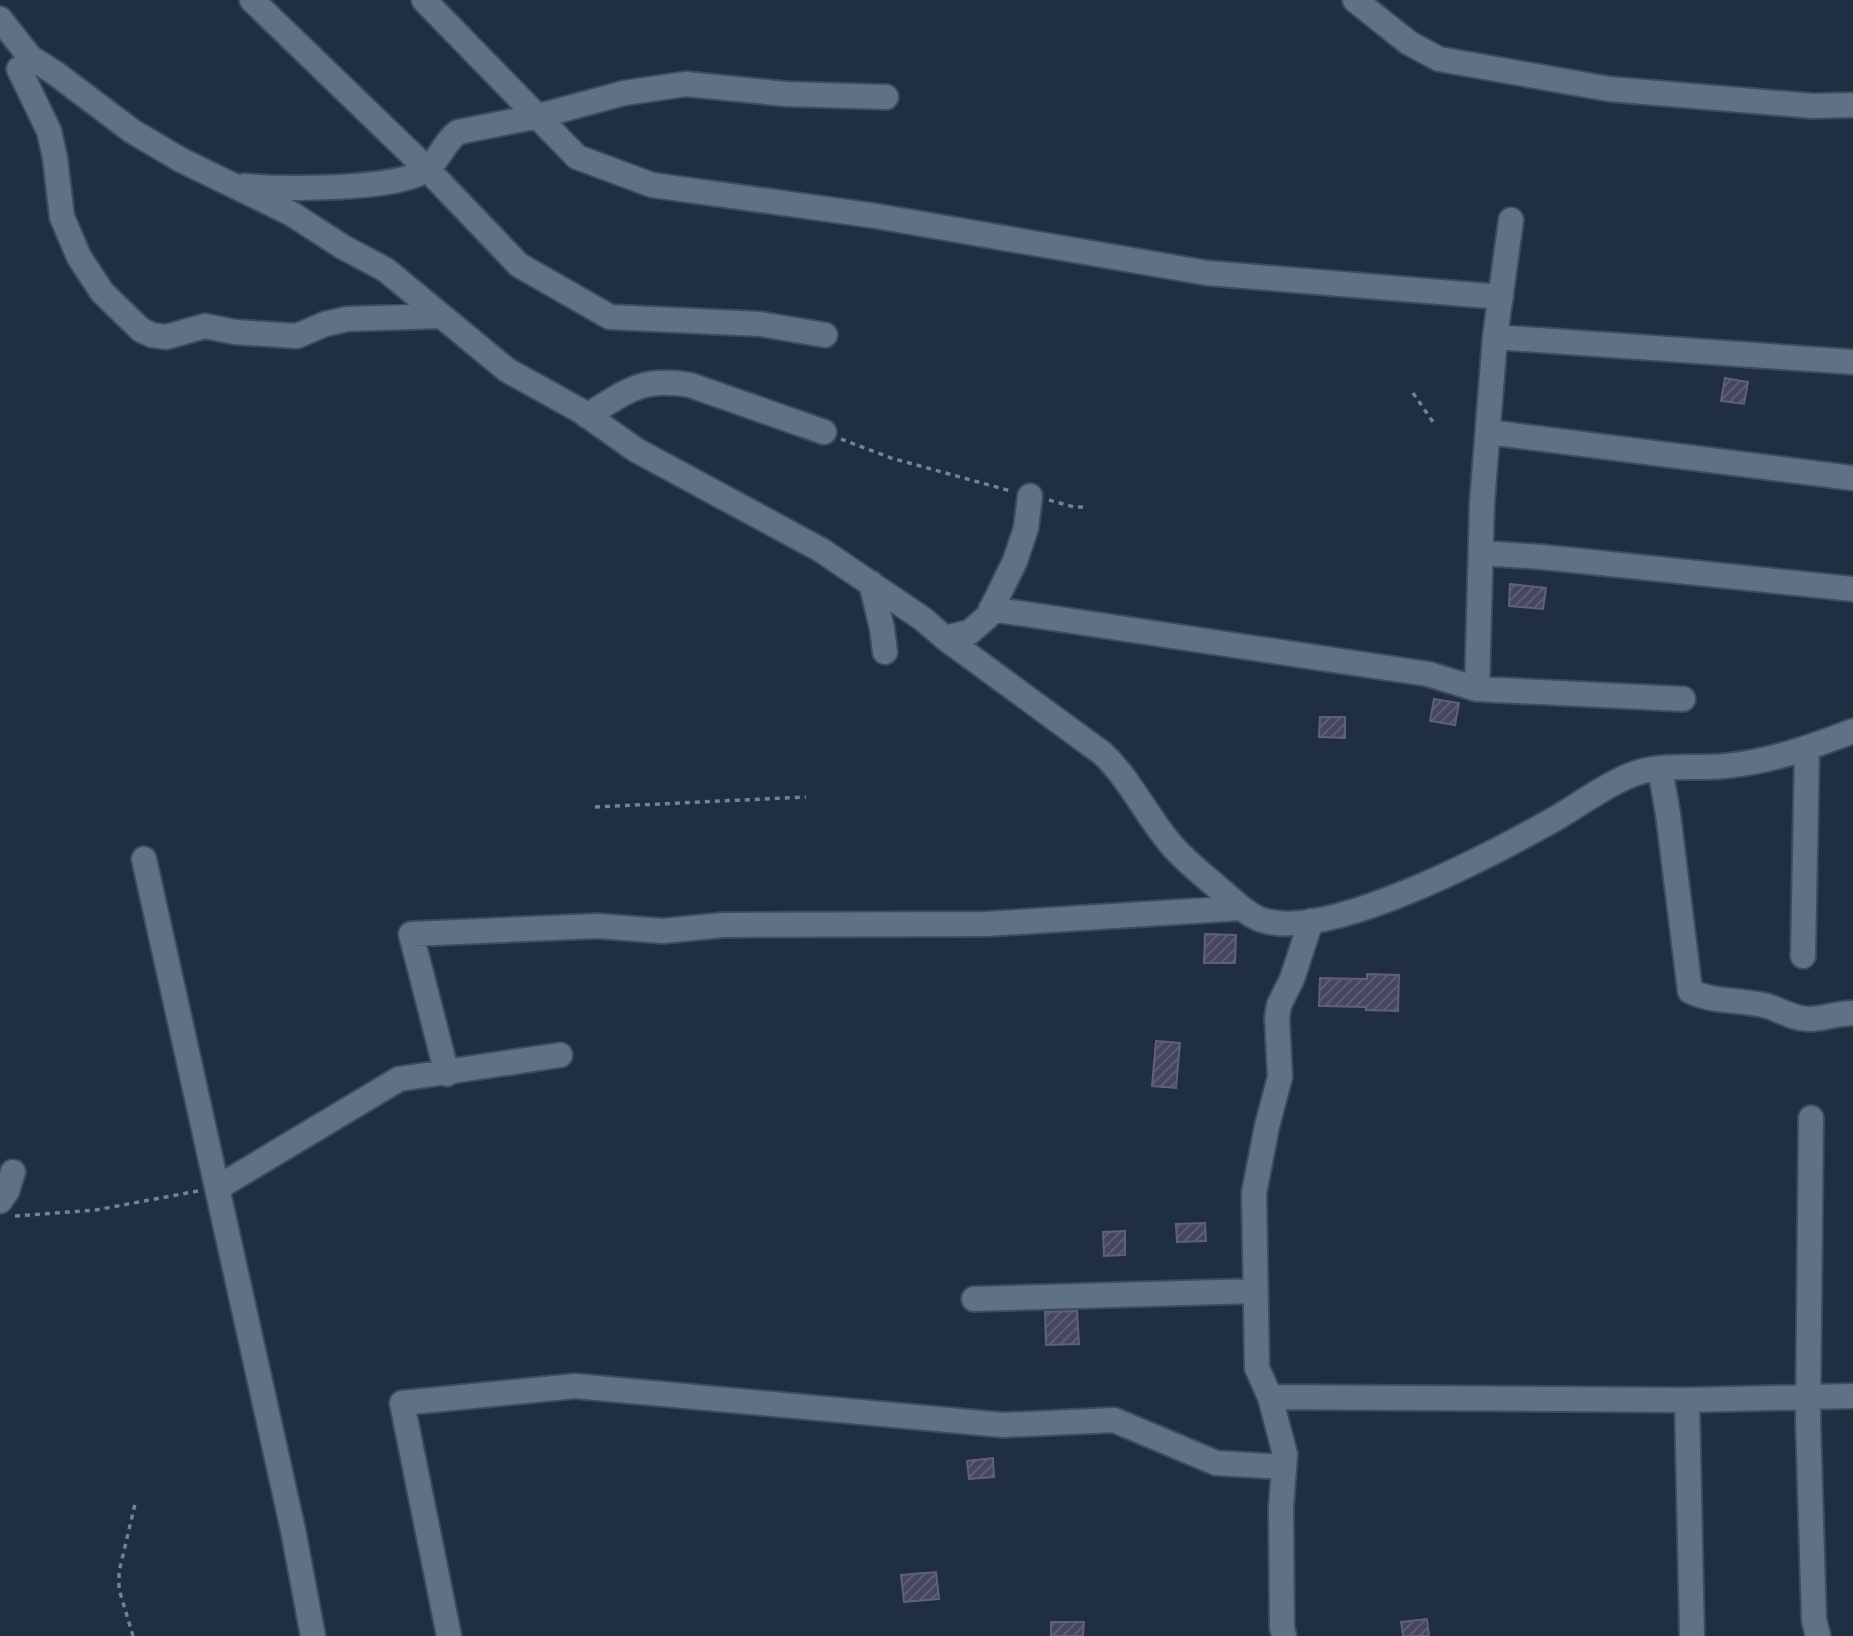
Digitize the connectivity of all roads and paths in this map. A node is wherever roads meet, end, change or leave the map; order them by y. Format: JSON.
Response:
{"nodes":[{"id":1,"x":252,"y":0,"type":"edge"},
{"id":2,"x":424,"y":0,"type":"edge"},
{"id":3,"x":1355,"y":0,"type":"edge"},
{"id":4,"x":0,"y":19,"type":"edge"},
{"id":5,"x":16,"y":69,"type":"edge"},
{"id":6,"x":887,"y":97,"type":"dead end"},
{"id":7,"x":1853,"y":105,"type":"edge"},
{"id":8,"x":539,"y":116,"type":"junction"},
{"id":9,"x":427,"y":169,"type":"junction"},
{"id":10,"x":232,"y":186,"type":"junction"},
{"id":11,"x":1511,"y":220,"type":"dead end"},
{"id":12,"x":1501,"y":297,"type":"junction"},
{"id":13,"x":441,"y":316,"type":"junction"},
{"id":14,"x":825,"y":335,"type":"dead end"},
{"id":15,"x":1495,"y":337,"type":"junction"},
{"id":16,"x":1853,"y":362,"type":"edge"},
{"id":17,"x":1413,"y":393,"type":"dead end"},
{"id":18,"x":587,"y":416,"type":"junction"},
{"id":19,"x":1436,"y":425,"type":"dead end"},
{"id":20,"x":824,"y":432,"type":"joint"},
{"id":21,"x":1488,"y":432,"type":"junction"},
{"id":22,"x":1853,"y":478,"type":"edge"},
{"id":23,"x":1030,"y":496,"type":"junction"},
{"id":24,"x":1088,"y":507,"type":"dead end"},
{"id":25,"x":1481,"y":553,"type":"junction"},
{"id":26,"x":871,"y":583,"type":"junction"},
{"id":27,"x":1853,"y":589,"type":"edge"},
{"id":28,"x":991,"y":609,"type":"junction"},
{"id":29,"x":944,"y":638,"type":"junction"},
{"id":30,"x":884,"y":652,"type":"dead end"},
{"id":31,"x":1477,"y":689,"type":"junction"},
{"id":32,"x":1684,"y":699,"type":"dead end"},
{"id":33,"x":1853,"y":731,"type":"edge"},
{"id":34,"x":1807,"y":749,"type":"junction"},
{"id":35,"x":1660,"y":769,"type":"junction"},
{"id":36,"x":806,"y":797,"type":"dead end"},
{"id":37,"x":595,"y":807,"type":"dead end"},
{"id":38,"x":144,"y":859,"type":"dead end"},
{"id":39,"x":1241,"y":908,"type":"junction"},
{"id":40,"x":1311,"y":921,"type":"junction"},
{"id":41,"x":1803,"y":956,"type":"dead end"},
{"id":42,"x":1853,"y":1013,"type":"edge"},
{"id":43,"x":560,"y":1055,"type":"dead end"},
{"id":44,"x":447,"y":1074,"type":"junction"},
{"id":45,"x":1811,"y":1118,"type":"dead end"},
{"id":46,"x":13,"y":1172,"type":"dead end"},
{"id":47,"x":217,"y":1188,"type":"junction"},
{"id":48,"x":7,"y":1208,"type":"edge"},
{"id":49,"x":1255,"y":1291,"type":"junction"},
{"id":50,"x":974,"y":1299,"type":"dead end"},
{"id":51,"x":1853,"y":1396,"type":"edge"},
{"id":52,"x":1270,"y":1397,"type":"junction"},
{"id":53,"x":1808,"y":1398,"type":"junction"},
{"id":54,"x":1687,"y":1400,"type":"junction"},
{"id":55,"x":1284,"y":1467,"type":"junction"},
{"id":56,"x":135,"y":1504,"type":"dead end"},
{"id":57,"x":134,"y":1636,"type":"edge"},
{"id":58,"x":313,"y":1636,"type":"edge"},
{"id":59,"x":449,"y":1636,"type":"edge"},
{"id":60,"x":1284,"y":1636,"type":"edge"},
{"id":61,"x":1692,"y":1636,"type":"edge"},
{"id":62,"x":1818,"y":1636,"type":"edge"}],
"edges":[{"from":1,"to":9,"type":"street"},
{"from":2,"to":8,"type":"street"},
{"from":3,"to":7,"type":"street"},
{"from":4,"to":5,"type":"street"},
{"from":5,"to":10,"type":"street"},
{"from":5,"to":13,"type":"street"},
{"from":6,"to":8,"type":"street"},
{"from":8,"to":9,"type":"street"},
{"from":8,"to":12,"type":"street"},
{"from":9,"to":10,"type":"street"},
{"from":9,"to":14,"type":"street"},
{"from":10,"to":13,"type":"street"},
{"from":11,"to":12,"type":"street"},
{"from":12,"to":15,"type":"street"},
{"from":13,"to":18,"type":"street"},
{"from":15,"to":16,"type":"street"},
{"from":15,"to":21,"type":"street"},
{"from":17,"to":19,"type":"path"},
{"from":18,"to":20,"type":"street"},
{"from":18,"to":26,"type":"street"},
{"from":20,"to":23,"type":"path"},
{"from":21,"to":22,"type":"street"},
{"from":21,"to":25,"type":"street"},
{"from":23,"to":24,"type":"path"},
{"from":23,"to":28,"type":"street"},
{"from":25,"to":27,"type":"street"},
{"from":25,"to":31,"type":"street"},
{"from":26,"to":29,"type":"street"},
{"from":26,"to":30,"type":"street"},
{"from":28,"to":29,"type":"street"},
{"from":28,"to":31,"type":"street"},
{"from":29,"to":39,"type":"street"},
{"from":31,"to":32,"type":"street"},
{"from":33,"to":34,"type":"street"},
{"from":34,"to":35,"type":"street"},
{"from":34,"to":41,"type":"street"},
{"from":35,"to":40,"type":"street"},
{"from":35,"to":42,"type":"street"},
{"from":36,"to":37,"type":"path"},
{"from":38,"to":47,"type":"street"},
{"from":39,"to":40,"type":"street"},
{"from":39,"to":44,"type":"street"},
{"from":40,"to":49,"type":"street"},
{"from":43,"to":44,"type":"street"},
{"from":44,"to":47,"type":"street"},
{"from":45,"to":53,"type":"street"},
{"from":46,"to":48,"type":"street"},
{"from":47,"to":48,"type":"path"},
{"from":47,"to":58,"type":"street"},
{"from":49,"to":50,"type":"street"},
{"from":49,"to":52,"type":"street"},
{"from":51,"to":53,"type":"street"},
{"from":52,"to":54,"type":"street"},
{"from":52,"to":55,"type":"street"},
{"from":53,"to":54,"type":"street"},
{"from":53,"to":62,"type":"street"},
{"from":54,"to":61,"type":"street"},
{"from":55,"to":59,"type":"street"},
{"from":55,"to":60,"type":"street"},
{"from":56,"to":57,"type":"path"}]}
